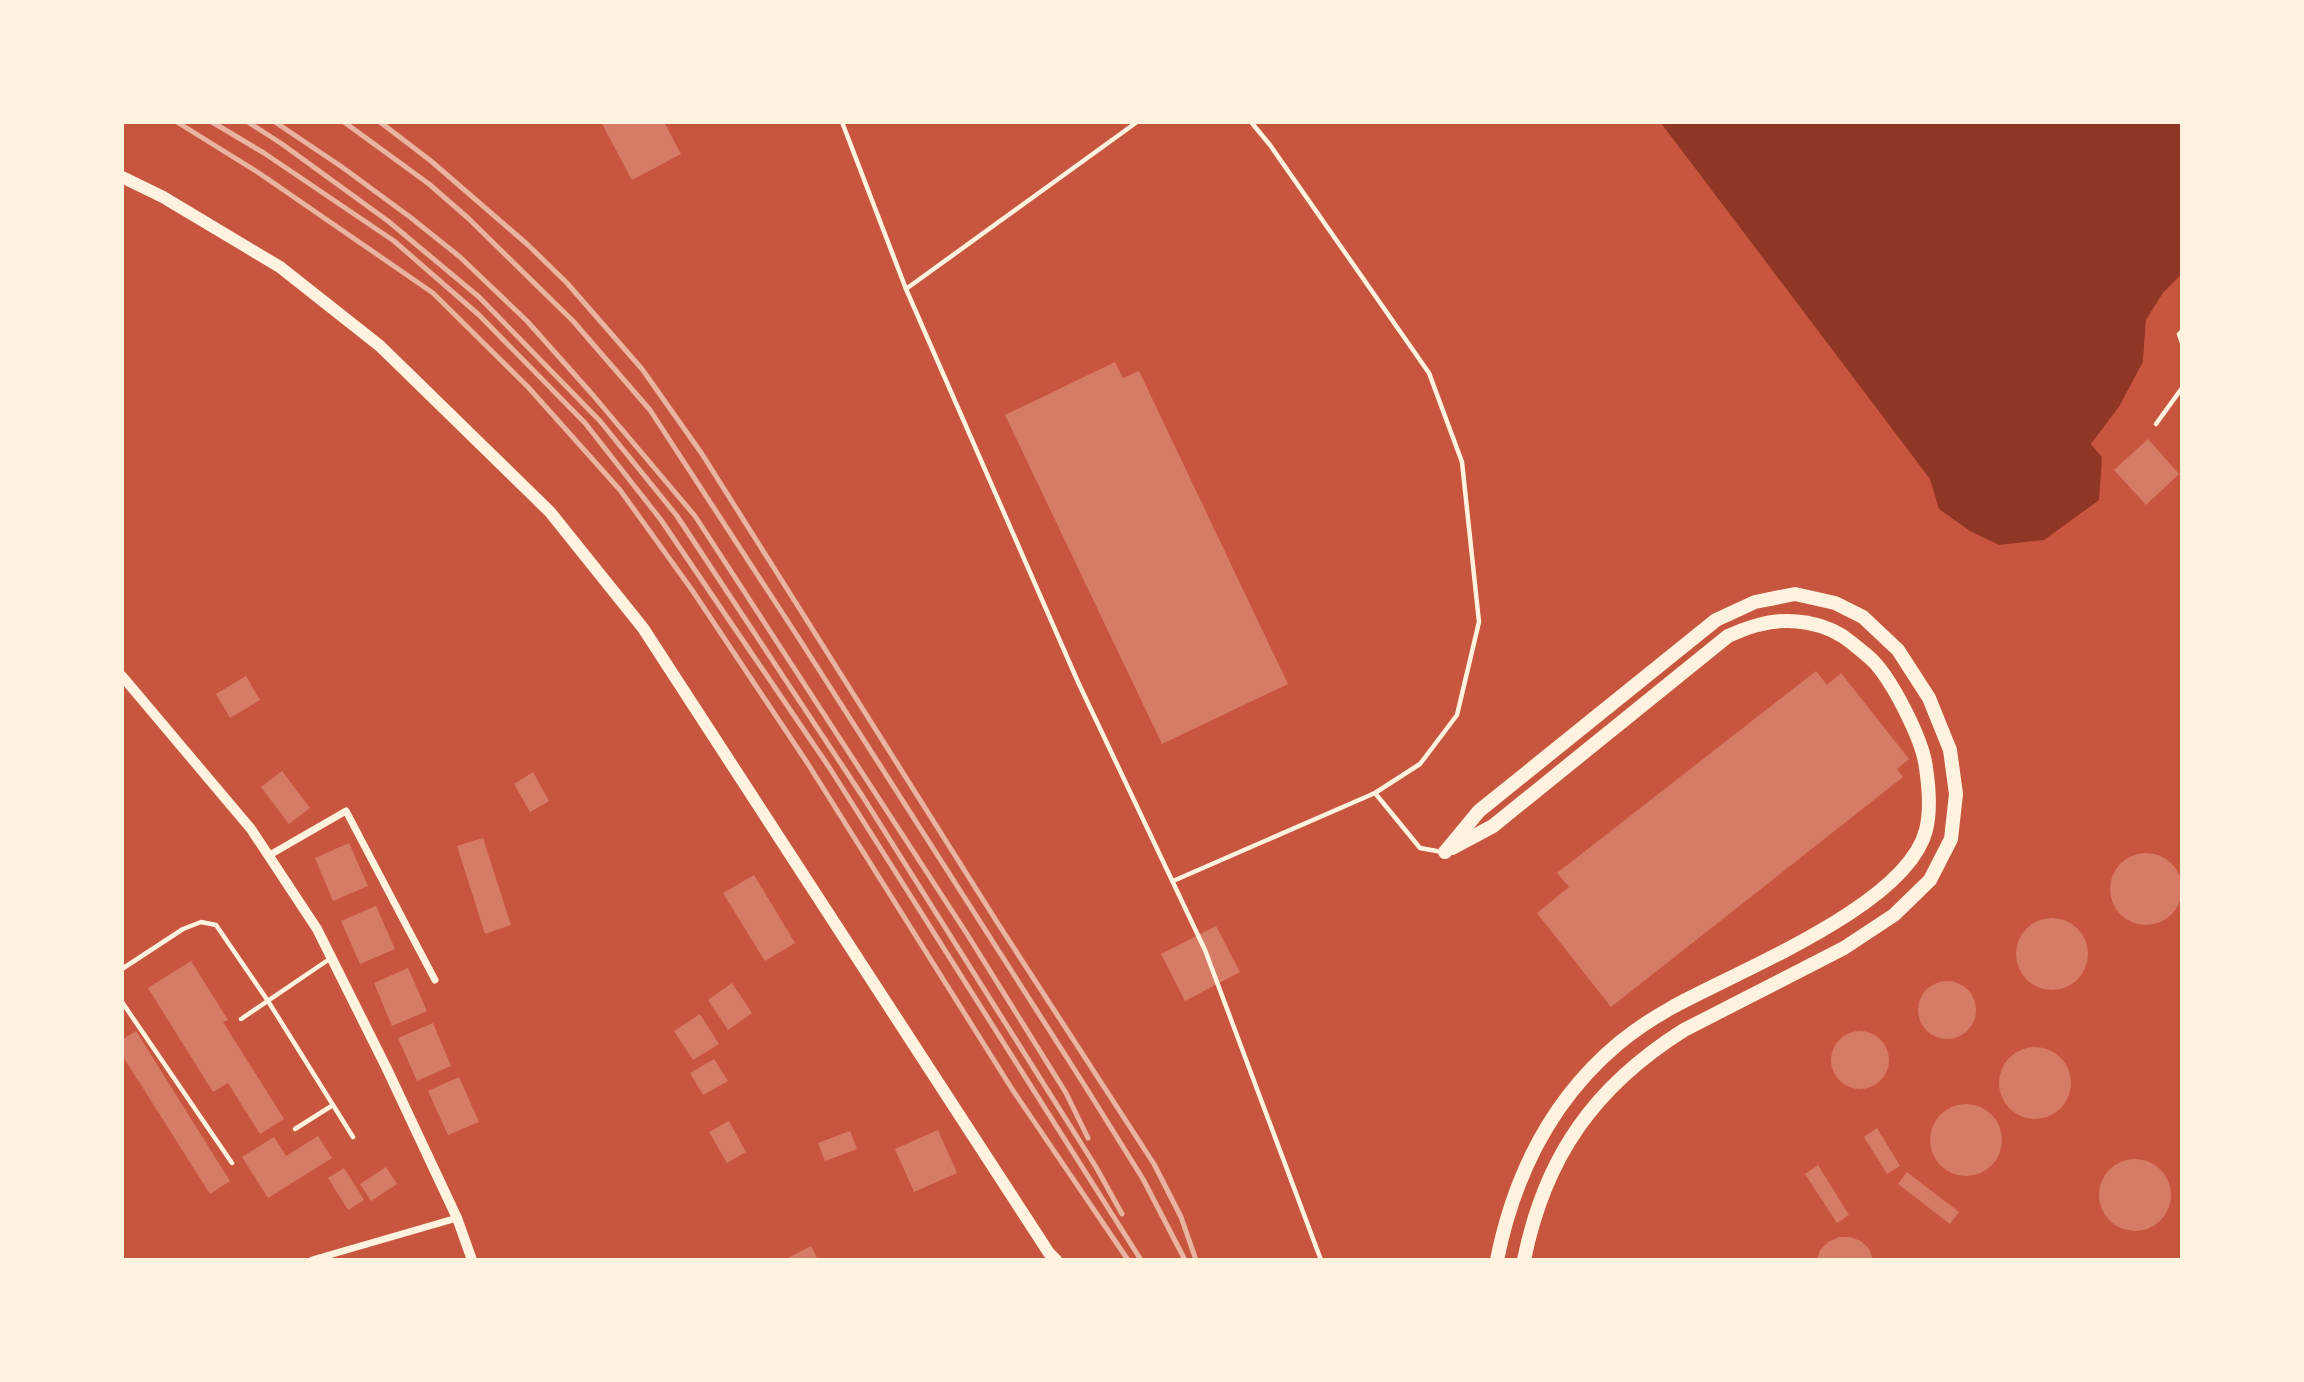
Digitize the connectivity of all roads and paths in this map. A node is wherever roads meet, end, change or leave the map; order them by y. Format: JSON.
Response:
{"nodes":[{"id":1,"x":842,"y":122,"type":"edge"},
{"id":2,"x":1137,"y":122,"type":"edge"},
{"id":3,"x":1251,"y":122,"type":"edge"},
{"id":4,"x":122,"y":177,"type":"edge"},
{"id":5,"x":906,"y":289,"type":"junction"},
{"id":6,"x":2182,"y":331,"type":"edge"},
{"id":7,"x":2182,"y":343,"type":"edge"},
{"id":8,"x":2182,"y":388,"type":"edge"},
{"id":9,"x":2155,"y":424,"type":"dead end"},
{"id":10,"x":122,"y":677,"type":"edge"},
{"id":11,"x":1375,"y":793,"type":"junction"},
{"id":12,"x":1445,"y":852,"type":"junction"},
{"id":13,"x":268,"y":856,"type":"junction"},
{"id":14,"x":1173,"y":881,"type":"junction"},
{"id":15,"x":331,"y":958,"type":"junction"},
{"id":16,"x":122,"y":969,"type":"edge"},
{"id":17,"x":435,"y":980,"type":"dead end"},
{"id":18,"x":268,"y":1000,"type":"junction"},
{"id":19,"x":122,"y":1002,"type":"edge"},
{"id":20,"x":241,"y":1019,"type":"dead end"},
{"id":21,"x":333,"y":1105,"type":"junction"},
{"id":22,"x":295,"y":1129,"type":"dead end"},
{"id":23,"x":353,"y":1137,"type":"dead end"},
{"id":24,"x":232,"y":1163,"type":"dead end"},
{"id":25,"x":457,"y":1218,"type":"junction"},
{"id":26,"x":1050,"y":1257,"type":"edge"},
{"id":27,"x":312,"y":1259,"type":"edge"},
{"id":28,"x":472,"y":1259,"type":"edge"},
{"id":29,"x":1321,"y":1259,"type":"edge"},
{"id":30,"x":1497,"y":1259,"type":"edge"},
{"id":31,"x":1524,"y":1259,"type":"edge"}],
"edges":[{"from":1,"to":5,"type":"lane"},
{"from":2,"to":5,"type":"lane"},
{"from":3,"to":11,"type":"lane"},
{"from":4,"to":26,"type":"main road"},
{"from":5,"to":14,"type":"lane"},
{"from":6,"to":7,"type":"lane"},
{"from":8,"to":9,"type":"lane"},
{"from":10,"to":13,"type":"street"},
{"from":11,"to":12,"type":"lane"},
{"from":11,"to":14,"type":"lane"},
{"from":12,"to":30,"type":"highway"},
{"from":12,"to":31,"type":"highway"},
{"from":13,"to":15,"type":"street"},
{"from":13,"to":17,"type":"street"},
{"from":14,"to":29,"type":"lane"},
{"from":15,"to":18,"type":"lane"},
{"from":15,"to":25,"type":"street"},
{"from":16,"to":18,"type":"lane"},
{"from":18,"to":20,"type":"lane"},
{"from":18,"to":21,"type":"lane"},
{"from":19,"to":24,"type":"lane"},
{"from":21,"to":22,"type":"lane"},
{"from":21,"to":23,"type":"lane"},
{"from":25,"to":27,"type":"street"},
{"from":25,"to":28,"type":"street"}]}
